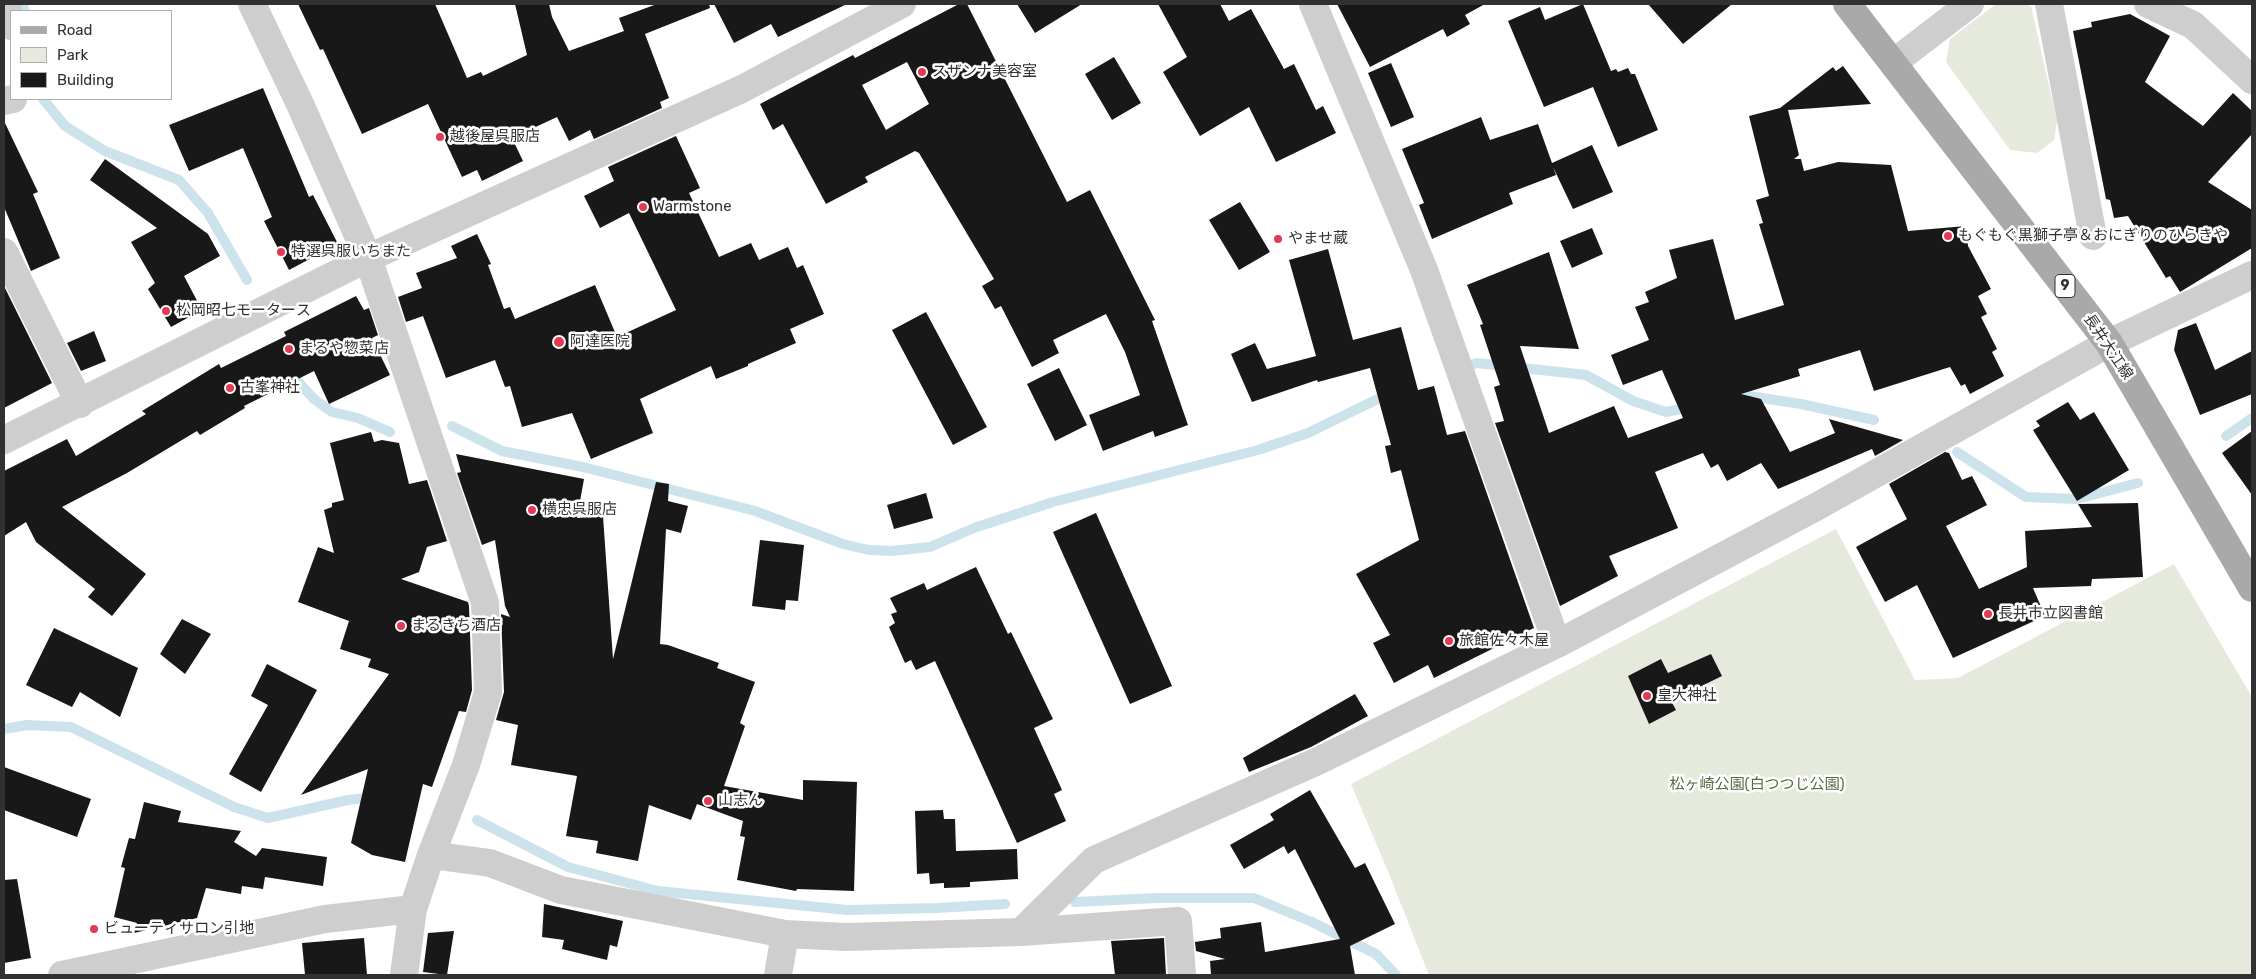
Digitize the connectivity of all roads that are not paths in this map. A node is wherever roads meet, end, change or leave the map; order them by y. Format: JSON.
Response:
{"nodes":[{"id":1,"x":7,"y":4,"type":"edge"},
{"id":2,"x":252,"y":4,"type":"edge"},
{"id":3,"x":902,"y":4,"type":"edge"},
{"id":4,"x":1313,"y":4,"type":"edge"},
{"id":5,"x":1847,"y":4,"type":"edge"},
{"id":6,"x":1970,"y":4,"type":"edge"},
{"id":7,"x":2049,"y":4,"type":"edge"},
{"id":8,"x":2148,"y":4,"type":"edge"},
{"id":9,"x":10,"y":20,"type":"edge"},
{"id":10,"x":1893,"y":63,"type":"junction"},
{"id":11,"x":2252,"y":80,"type":"edge"},
{"id":12,"x":2093,"y":236,"type":"dead end"},
{"id":13,"x":4,"y":252,"type":"edge"},
{"id":14,"x":368,"y":258,"type":"junction"},
{"id":15,"x":2252,"y":275,"type":"edge"},
{"id":16,"x":2109,"y":342,"type":"junction"},
{"id":17,"x":80,"y":404,"type":"junction"},
{"id":18,"x":4,"y":440,"type":"edge"},
{"id":19,"x":2252,"y":588,"type":"edge"},
{"id":20,"x":1557,"y":644,"type":"junction"},
{"id":21,"x":431,"y":855,"type":"junction"},
{"id":22,"x":413,"y":909,"type":"junction"},
{"id":23,"x":1021,"y":932,"type":"junction"},
{"id":24,"x":785,"y":934,"type":"junction"},
{"id":25,"x":62,"y":975,"type":"edge"},
{"id":26,"x":404,"y":975,"type":"edge"},
{"id":27,"x":778,"y":975,"type":"edge"},
{"id":28,"x":1182,"y":975,"type":"edge"}],
"edges":[{"from":1,"to":9,"type":"street"},
{"from":2,"to":14,"type":"street"},
{"from":3,"to":14,"type":"street"},
{"from":4,"to":20,"type":"street"},
{"from":5,"to":10,"type":"main road","name":"長井大江線","number":"9"},
{"from":6,"to":10,"type":"street"},
{"from":7,"to":12,"type":"street"},
{"from":8,"to":11,"type":"street"},
{"from":10,"to":16,"type":"main road","name":"長井大江線","number":"9"},
{"from":13,"to":17,"type":"street"},
{"from":14,"to":17,"type":"street"},
{"from":14,"to":21,"type":"street"},
{"from":15,"to":16,"type":"street"},
{"from":16,"to":19,"type":"main road","name":"長井大江線","number":"9"},
{"from":16,"to":20,"type":"street"},
{"from":17,"to":18,"type":"street"},
{"from":20,"to":23,"type":"street"},
{"from":21,"to":22,"type":"street"},
{"from":21,"to":24,"type":"street"},
{"from":22,"to":25,"type":"street"},
{"from":22,"to":26,"type":"street"},
{"from":23,"to":24,"type":"street"},
{"from":23,"to":28,"type":"street"},
{"from":24,"to":27,"type":"street"}]}
